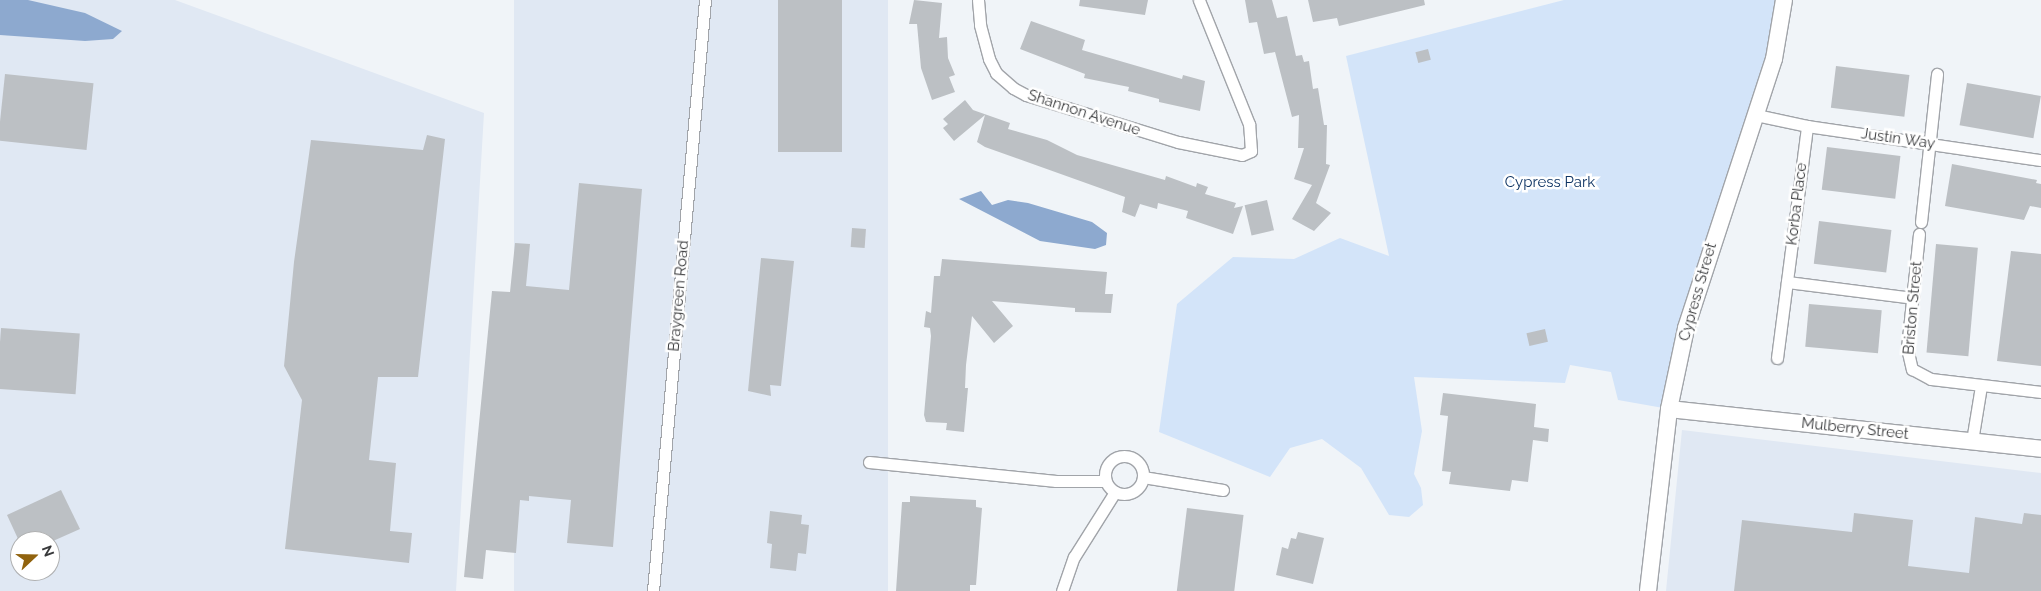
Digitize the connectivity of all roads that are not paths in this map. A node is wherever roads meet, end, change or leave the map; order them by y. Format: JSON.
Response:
{"nodes":[{"id":1,"x":705,"y":0,"type":"edge"},
{"id":2,"x":978,"y":0,"type":"edge"},
{"id":3,"x":1199,"y":0,"type":"edge"},
{"id":4,"x":1784,"y":0,"type":"edge"},
{"id":5,"x":1937,"y":74,"type":"dead end"},
{"id":6,"x":1756,"y":115,"type":"junction"},
{"id":7,"x":1806,"y":126,"type":"junction"},
{"id":8,"x":1928,"y":143,"type":"junction"},
{"id":9,"x":2041,"y":160,"type":"edge"},
{"id":10,"x":1921,"y":222,"type":"dead end"},
{"id":11,"x":1920,"y":234,"type":"dead end"},
{"id":12,"x":1787,"y":282,"type":"junction"},
{"id":13,"x":1913,"y":298,"type":"junction"},
{"id":14,"x":1777,"y":358,"type":"dead end"},
{"id":15,"x":1981,"y":386,"type":"junction"},
{"id":16,"x":2041,"y":392,"type":"edge"},
{"id":17,"x":1669,"y":409,"type":"junction"},
{"id":18,"x":1972,"y":441,"type":"junction"},
{"id":19,"x":2041,"y":449,"type":"edge"},
{"id":20,"x":869,"y":462,"type":"dead end"},
{"id":21,"x":1143,"y":477,"type":"junction"},
{"id":22,"x":1105,"y":481,"type":"junction"},
{"id":23,"x":1223,"y":490,"type":"dead end"},
{"id":24,"x":1115,"y":492,"type":"junction"},
{"id":25,"x":653,"y":591,"type":"edge"},
{"id":26,"x":1062,"y":591,"type":"edge"},
{"id":27,"x":1648,"y":591,"type":"edge"}],
"edges":[{"from":1,"to":25,"type":"street","name":"Braygreen Road"},
{"from":2,"to":3,"type":"street","name":"Shannon Avenue"},
{"from":4,"to":6,"type":"street","name":"Cypress Street"},
{"from":5,"to":8,"type":"street"},
{"from":6,"to":7,"type":"street","name":"Justin Way"},
{"from":6,"to":17,"type":"street","name":"Cypress Street"},
{"from":7,"to":8,"type":"street","name":"Justin Way"},
{"from":7,"to":12,"type":"street","name":"Korba Place"},
{"from":8,"to":9,"type":"street","name":"Justin Way"},
{"from":8,"to":10,"type":"street"},
{"from":11,"to":13,"type":"street","name":"Briston Street"},
{"from":12,"to":13,"type":"street"},
{"from":12,"to":14,"type":"street","name":"Korba Place"},
{"from":13,"to":15,"type":"street","name":"Briston Street"},
{"from":15,"to":16,"type":"street","name":"Briston Street"},
{"from":15,"to":18,"type":"street"},
{"from":17,"to":18,"type":"street","name":"Mulberry Street"},
{"from":17,"to":27,"type":"street","name":"Cypress Street"},
{"from":18,"to":19,"type":"street","name":"Mulberry Street"},
{"from":20,"to":22,"type":"street"},
{"from":21,"to":22,"type":"street"},
{"from":21,"to":23,"type":"street"},
{"from":21,"to":24,"type":"street"},
{"from":22,"to":24,"type":"street"},
{"from":24,"to":26,"type":"street"}]}
